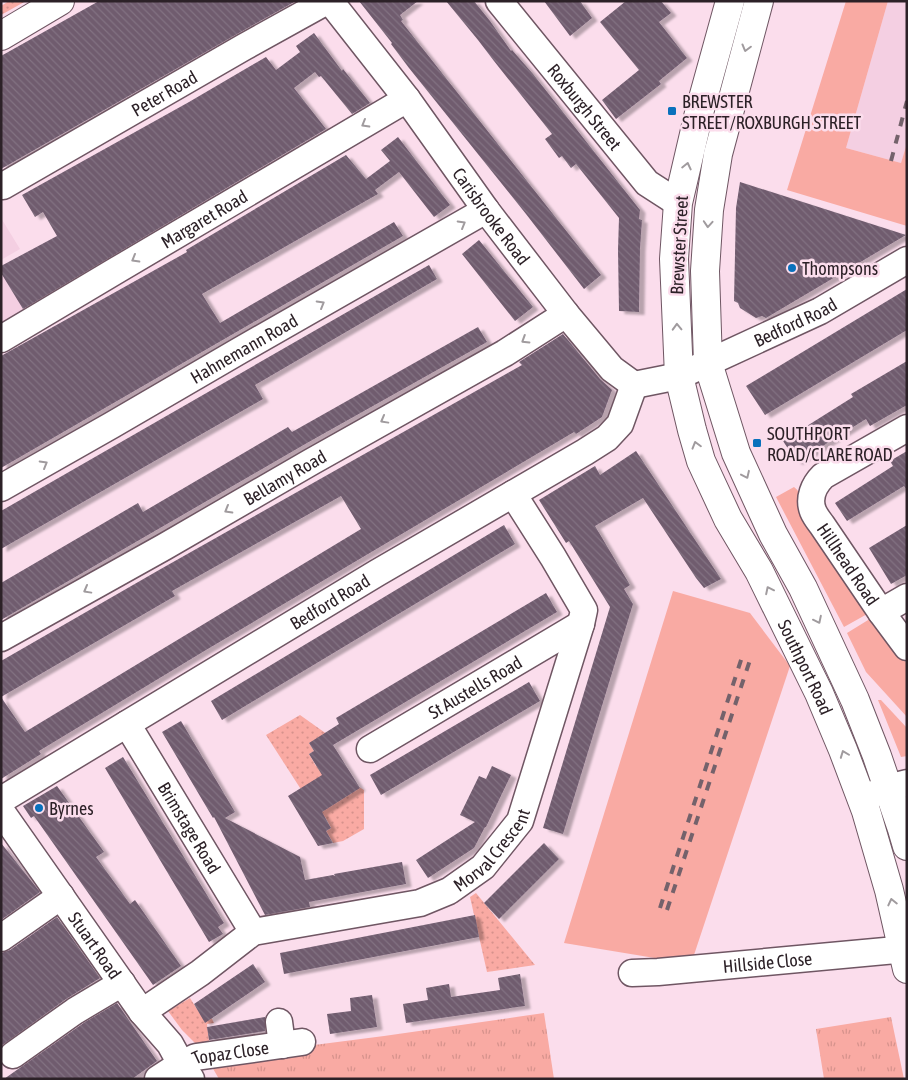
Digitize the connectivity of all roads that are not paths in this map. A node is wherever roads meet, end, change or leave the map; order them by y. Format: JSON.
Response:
{"nodes":[{"id":1,"x":60,"y":1,"type":"edge"},
{"id":2,"x":329,"y":1,"type":"edge"},
{"id":3,"x":499,"y":1,"type":"edge"},
{"id":4,"x":730,"y":1,"type":"edge"},
{"id":5,"x":759,"y":1,"type":"edge"},
{"id":6,"x":1,"y":36,"type":"edge"},
{"id":7,"x":407,"y":99,"type":"junction"},
{"id":8,"x":3,"y":186,"type":"dead end"},
{"id":9,"x":678,"y":203,"type":"junction"},
{"id":10,"x":486,"y":210,"type":"junction"},
{"id":11,"x":907,"y":260,"type":"edge"},
{"id":12,"x":566,"y":314,"type":"junction"},
{"id":13,"x":1,"y":339,"type":"edge"},
{"id":14,"x":708,"y":363,"type":"junction"},
{"id":15,"x":679,"y":376,"type":"junction"},
{"id":16,"x":634,"y":385,"type":"junction"},
{"id":17,"x":907,"y":428,"type":"edge"},
{"id":18,"x":1,"y":488,"type":"edge"},
{"id":19,"x":514,"y":494,"type":"junction"},
{"id":20,"x":907,"y":597,"type":"edge"},
{"id":21,"x":882,"y":612,"type":"junction"},
{"id":22,"x":581,"y":624,"type":"junction"},
{"id":23,"x":1,"y":638,"type":"edge"},
{"id":24,"x":907,"y":647,"type":"edge"},
{"id":25,"x":127,"y":724,"type":"junction"},
{"id":26,"x":370,"y":749,"type":"dead end"},
{"id":27,"x":897,"y":786,"type":"edge"},
{"id":28,"x":1,"y":800,"type":"edge"},
{"id":29,"x":861,"y":800,"type":"junction"},
{"id":30,"x":1,"y":810,"type":"edge"},
{"id":31,"x":907,"y":846,"type":"edge"},
{"id":32,"x":61,"y":896,"type":"junction"},
{"id":33,"x":253,"y":932,"type":"junction"},
{"id":34,"x":1,"y":938,"type":"edge"},
{"id":35,"x":906,"y":956,"type":"edge"},
{"id":36,"x":632,"y":973,"type":"dead end"},
{"id":37,"x":122,"y":983,"type":"junction"},
{"id":38,"x":142,"y":1012,"type":"junction"},
{"id":39,"x":288,"y":1036,"type":"dead end"},
{"id":40,"x":13,"y":1055,"type":"dead end"},
{"id":41,"x":186,"y":1072,"type":"edge"},
{"id":42,"x":158,"y":1079,"type":"edge"}],
"edges":[{"from":1,"to":6,"type":"main road"},
{"from":2,"to":7,"type":"street","name":"Carisbrooke Road"},
{"from":2,"to":8,"type":"street","name":"Peter Road"},
{"from":3,"to":9,"type":"street","name":"Roxburgh Street"},
{"from":9,"to":4,"type":"main road","name":"Brewster Street","one_way":true},
{"from":5,"to":14,"type":"main road","name":"Brewster Street","one_way":true},
{"from":7,"to":10,"type":"street","name":"Carisbrooke Road"},
{"from":7,"to":13,"type":"street","name":"Margaret Road","one_way":true},
{"from":15,"to":9,"type":"main road","name":"Brewster Street","one_way":true},
{"from":10,"to":12,"type":"street","name":"Carisbrooke Road"},
{"from":18,"to":10,"type":"street","name":"Hahnemann Road","one_way":true},
{"from":11,"to":14,"type":"street","name":"Bedford Road"},
{"from":12,"to":16,"type":"street","name":"Carisbrooke Road"},
{"from":12,"to":23,"type":"street","name":"Bellamy Road","one_way":true},
{"from":14,"to":15,"type":"street","name":"Bedford Road"},
{"from":14,"to":27,"type":"main road","name":"Southport Road","one_way":true},
{"from":15,"to":16,"type":"street"},
{"from":29,"to":15,"type":"main road","name":"Southport Road","one_way":true},
{"from":16,"to":19,"type":"street","name":"Bedford Road"},
{"from":17,"to":21,"type":"street","name":"Hillhead Road"},
{"from":19,"to":22,"type":"street","name":"Morval Crescent"},
{"from":19,"to":25,"type":"street","name":"Bedford Road"},
{"from":20,"to":21,"type":"street"},
{"from":21,"to":24,"type":"street","name":"Hillhead Road"},
{"from":22,"to":26,"type":"street","name":"St Austells Road"},
{"from":22,"to":33,"type":"street","name":"Morval Crescent"},
{"from":25,"to":28,"type":"street","name":"Bedford Road"},
{"from":25,"to":33,"type":"street","name":"Brimstage Road"},
{"from":27,"to":29,"type":"street"},
{"from":27,"to":31,"type":"main road","name":"Southport Road"},
{"from":35,"to":29,"type":"main road","name":"Southport Road","one_way":true},
{"from":30,"to":32,"type":"street","name":"Stuart Road"},
{"from":32,"to":34,"type":"street"},
{"from":32,"to":37,"type":"street","name":"Stuart Road"},
{"from":33,"to":38,"type":"street","name":"Morval Crescent"},
{"from":35,"to":36,"type":"street","name":"Hillside Close"},
{"from":37,"to":38,"type":"street","name":"Stuart Road"},
{"from":37,"to":40,"type":"street"},
{"from":38,"to":41,"type":"street","name":"Stuart Road"},
{"from":39,"to":41,"type":"street","name":"Topaz Close"},
{"from":41,"to":42,"type":"street","name":"Topaz Close"}]}
